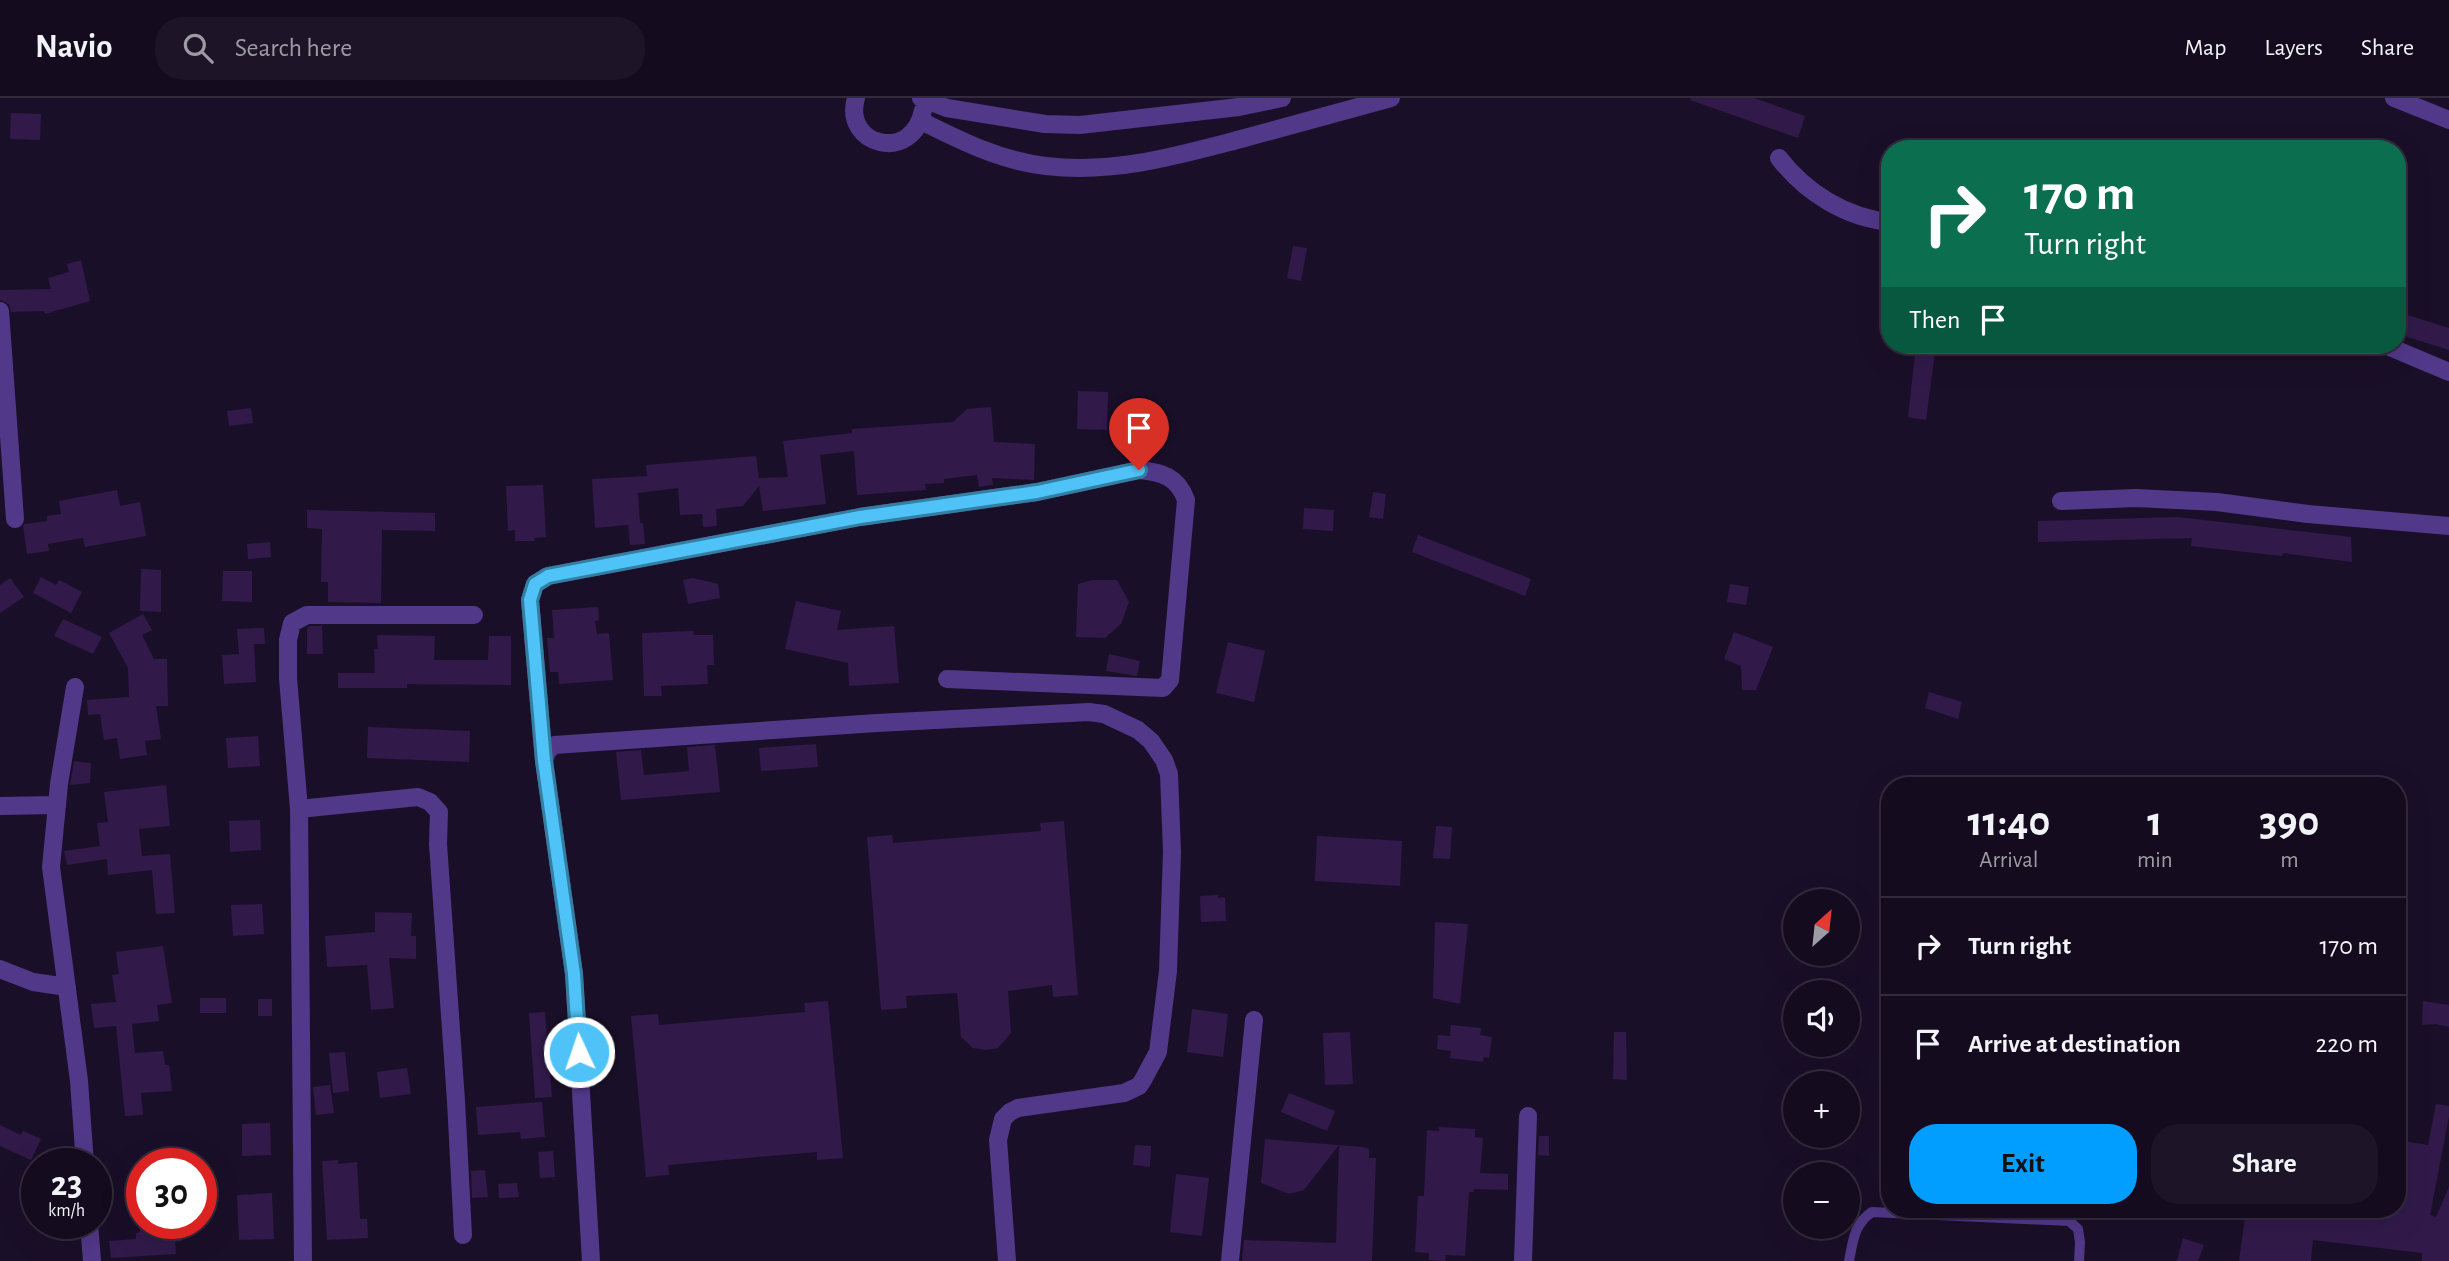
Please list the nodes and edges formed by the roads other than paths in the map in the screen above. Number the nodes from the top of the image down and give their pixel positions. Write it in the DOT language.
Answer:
graph roads {
  1 [pos="856,98"];
  2 [pos="921,98"];
  3 [pos="1282,98"];
  4 [pos="1391,98"];
  5 [pos="2394,98"];
  6 [pos="2449,120"];
  7 [pos="921,121"];
  8 [pos="1779,158"];
  9 [pos="1881,220"];
  10 [pos="0,311"];
  11 [pos="2406,354"];
  12 [pos="2449,372"];
  13 [pos="2061,501"];
  14 [pos="15,519"];
  15 [pos="2449,526"];
  16 [pos="474,615"];
  17 [pos="947,679"];
  18 [pos="75,687"];
  19 [pos="544,761"];
  20 [pos="57,805"];
  21 [pos="0,806"];
  22 [pos="299,809"];
  23 [pos="0,969"];
  24 [pos="67,987"];
  25 [pos="1254,1020"];
  26 [pos="1528,1116"];
  27 [pos="84,1148"];
  28 [pos="1881,1212"];
  29 [pos="1990,1218"];
  30 [pos="463,1235"];
  31 [pos="90,1239"];
  32 [pos="92,1261"];
  33 [pos="303,1261"];
  34 [pos="591,1261"];
  35 [pos="1007,1261"];
  36 [pos="1230,1261"];
  37 [pos="1523,1261"];
  38 [pos="1849,1261"];
  39 [pos="2079,1261"];
  1 -- 7 [label="street"];
  2 -- 3 [label="street"];
  2 -- 7 [label="street"];
  4 -- 7 [label="street"];
  5 -- 6 [label="street"];
  8 -- 9 [label="street"];
  10 -- 14 [label="street"];
  11 -- 12 [label="street"];
  13 -- 15 [label="street"];
  16 -- 22 [label="street"];
  17 -- 19 [label="street"];
  18 -- 20 [label="street"];
  19 -- 34 [label="street"];
  19 -- 35 [label="street"];
  20 -- 21 [label="street"];
  20 -- 24 [label="street"];
  22 -- 30 [label="street"];
  22 -- 33 [label="street"];
  23 -- 24 [label="street"];
  24 -- 27 [label="street"];
  25 -- 36 [label="street"];
  26 -- 37 [label="street"];
  28 -- 38 [label="lane"];
  29 -- 39 [label="lane"];
  31 -- 32 [label="street"];
}
